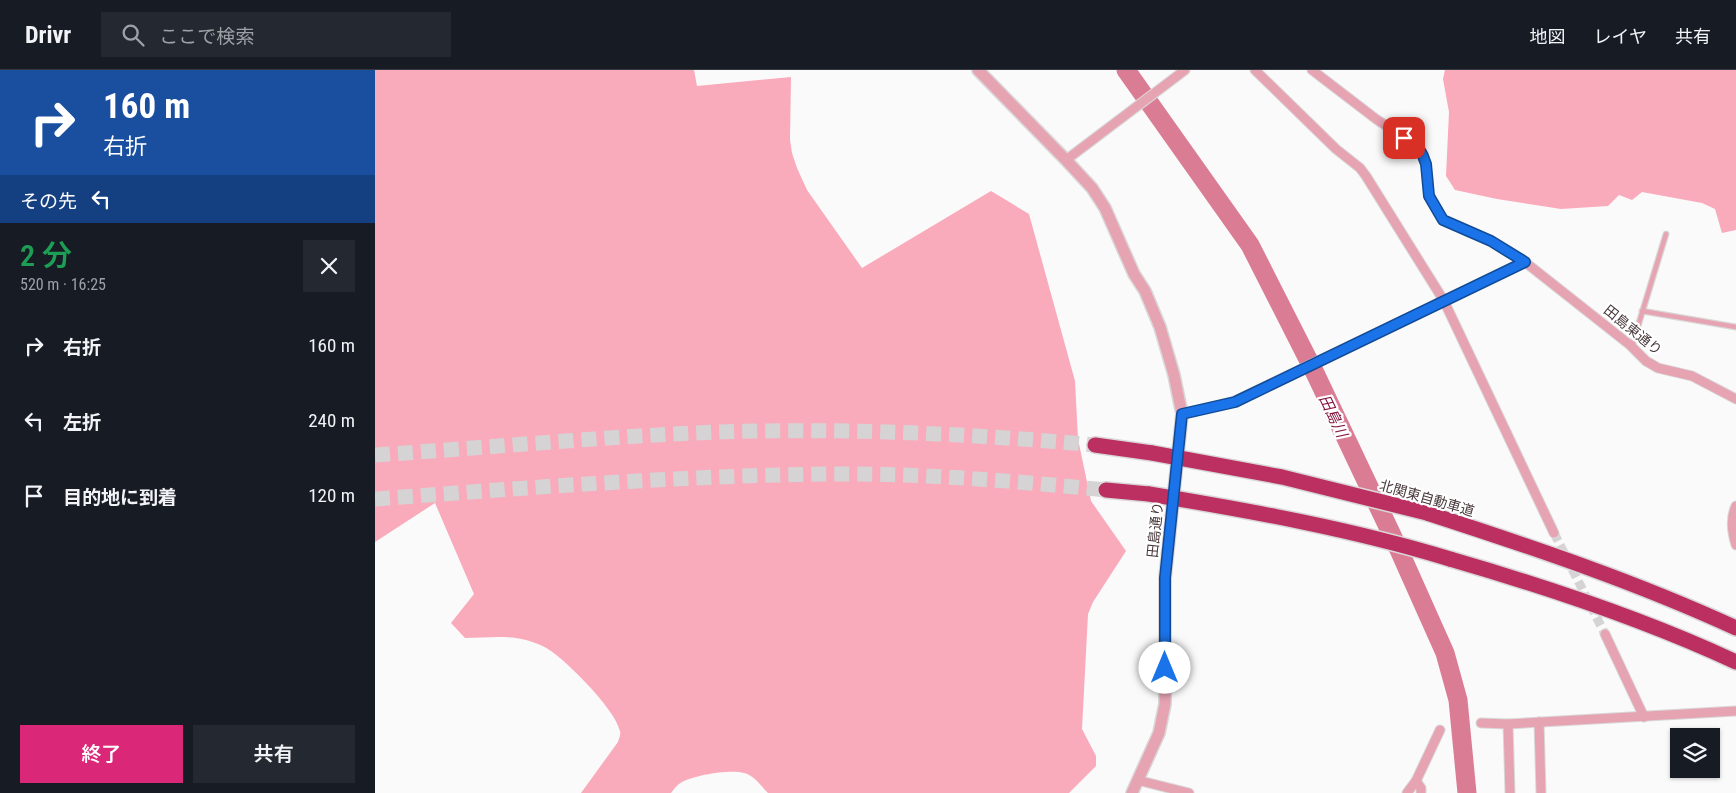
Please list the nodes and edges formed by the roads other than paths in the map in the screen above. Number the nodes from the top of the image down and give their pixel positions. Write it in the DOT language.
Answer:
graph roads {
  1 [pos="978,70"];
  2 [pos="1185,70"];
  3 [pos="1255,70"];
  4 [pos="1312,70"];
  5 [pos="1067,160"];
  6 [pos="1666,234"];
  7 [pos="1525,262"];
  8 [pos="1444,301"];
  9 [pos="1642,311"];
  10 [pos="1736,326"];
  11 [pos="1632,347"];
  12 [pos="1736,399"];
  13 [pos="1182,414"];
  14 [pos="1095,445"];
  15 [pos="1106,490"];
  16 [pos="1736,506"];
  17 [pos="1554,532"];
  18 [pos="1736,545"];
  19 [pos="1736,628"];
  20 [pos="1605,634"];
  21 [pos="1736,662"];
  22 [pos="1736,711"];
  23 [pos="1643,717"];
  24 [pos="1539,722"];
  25 [pos="1481,723"];
  26 [pos="1508,724"];
  27 [pos="1440,730"];
  28 [pos="1137,780"];
  29 [pos="1415,781"];
  30 [pos="1132,793"];
  31 [pos="1189,793"];
  32 [pos="1407,793"];
  33 [pos="1421,793"];
  34 [pos="1511,793"];
  35 [pos="1541,793"];
  1 -- 5 [label="street, 田島通り"];
  2 -- 5 [label="street"];
  3 -- 8 [label="street"];
  4 -- 7 [label="street, 田島東通り"];
  5 -- 13 [label="street, 田島通り"];
  6 -- 9 [label="lane"];
  7 -- 8 [label="street"];
  7 -- 11 [label="street, 田島東通り"];
  8 -- 13 [label="street"];
  8 -- 17 [label="street"];
  9 -- 10 [label="lane"];
  9 -- 11 [label="lane"];
  11 -- 12 [label="street, 田島東通り"];
  13 -- 28 [label="street, 田島通り"];
  14 -- 19 [label="highway, 北関東自動車道, bridge"];
  15 -- 21 [label="highway, bridge"];
  16 -- 18 [label="street"];
  20 -- 23 [label="street"];
  22 -- 23 [label="street"];
  23 -- 24 [label="street"];
  24 -- 26 [label="street"];
  24 -- 35 [label="street"];
  25 -- 26 [label="street"];
  26 -- 34 [label="street"];
  27 -- 29 [label="street"];
  28 -- 30 [label="street, 田島通り"];
  28 -- 31 [label="street"];
  29 -- 32 [label="street"];
  29 -- 33 [label="street"];
}
